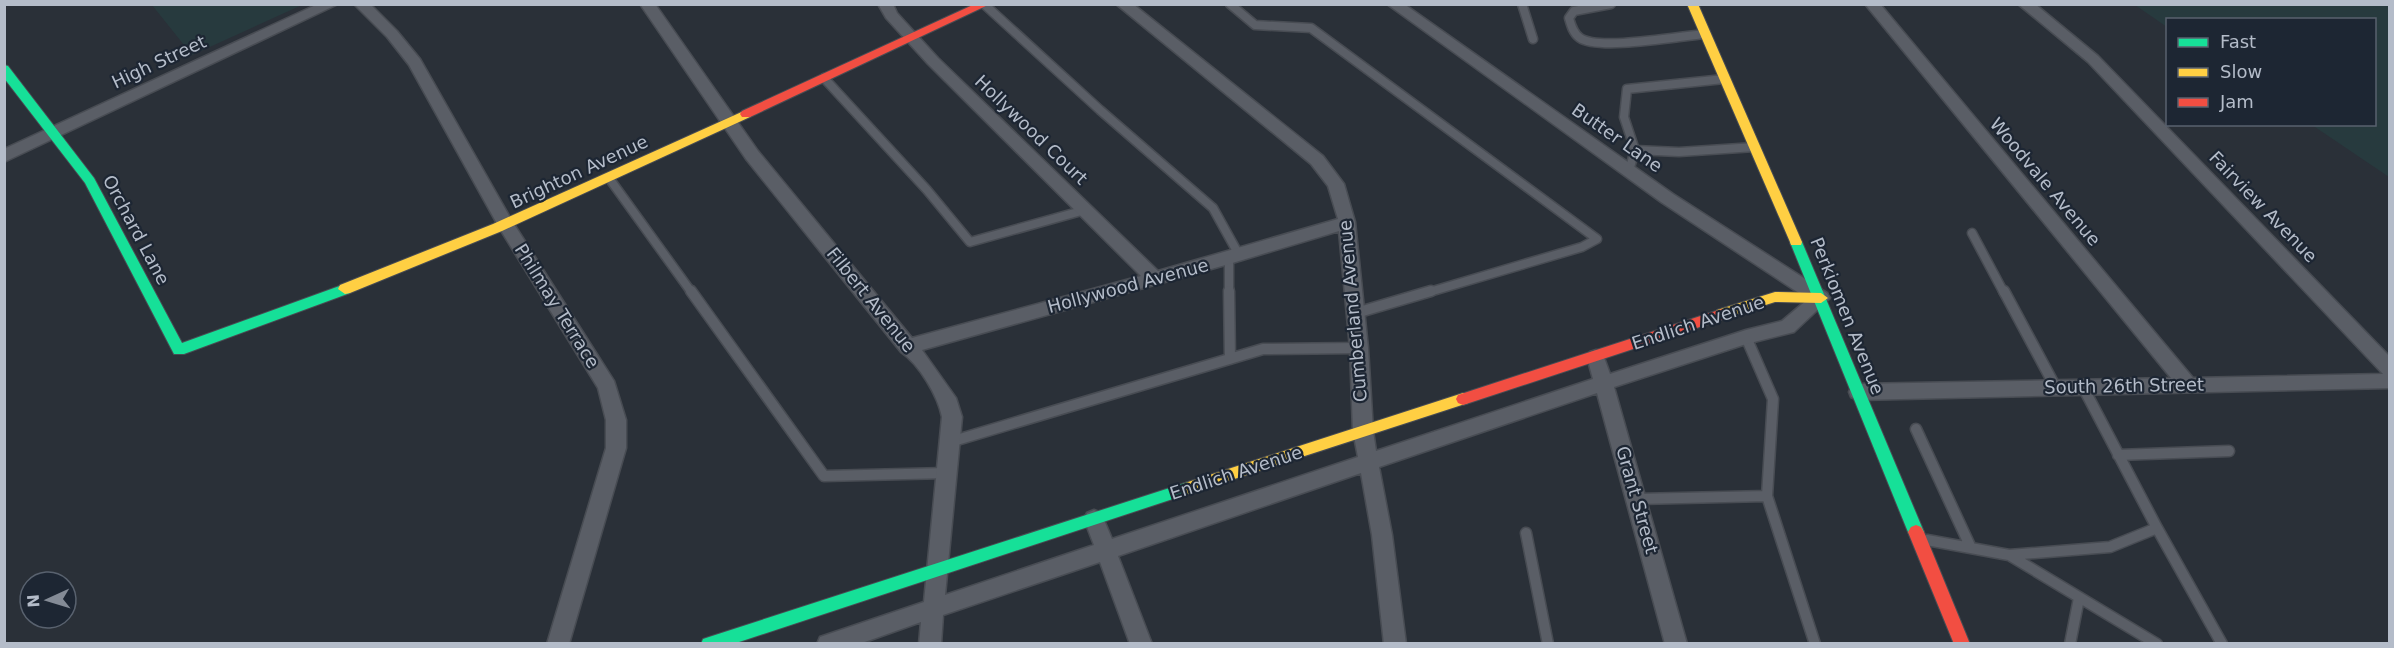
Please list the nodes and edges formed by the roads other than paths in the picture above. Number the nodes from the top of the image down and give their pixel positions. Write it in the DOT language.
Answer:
graph roads {
  1 [pos="331,4"];
  2 [pos="361,4"];
  3 [pos="647,4"];
  4 [pos="885,4"];
  5 [pos="1123,4"];
  6 [pos="1230,4"];
  7 [pos="1394,4"];
  8 [pos="1522,4"];
  9 [pos="1611,4"];
  10 [pos="1692,4"];
  11 [pos="1872,4"];
  12 [pos="2025,4"];
  13 [pos="985,5"];
  14 [pos="1706,34"];
  15 [pos="912,38"];
  16 [pos="1533,39"];
  17 [pos="4,69"];
  18 [pos="824,78"];
  19 [pos="1726,79"];
  20 [pos="728,122"];
  21 [pos="52,133"];
  22 [pos="1757,147"];
  23 [pos="1635,150"];
  24 [pos="4,156"];
  25 [pos="1629,171"];
  26 [pos="609,178"];
  27 [pos="1085,210"];
  28 [pos="1347,222"];
  29 [pos="506,225"];
  30 [pos="1972,233"];
  31 [pos="1234,257"];
  32 [pos="1155,279"];
  33 [pos="1821,298"];
  34 [pos="1356,313"];
  35 [pos="1746,337"];
  36 [pos="907,347"];
  37 [pos="1359,348"];
  38 [pos="179,350"];
  39 [pos="1596,357"];
  40 [pos="1230,359"];
  41 [pos="2390,369"];
  42 [pos="2390,381"];
  43 [pos="1604,383"];
  44 [pos="2188,385"];
  45 [pos="2082,387"];
  46 [pos="2056,388"];
  47 [pos="1858,392"];
  48 [pos="1916,429"];
  49 [pos="1363,431"];
  50 [pos="950,442"];
  51 [pos="2229,451"];
  52 [pos="2118,455"];
  53 [pos="1369,463"];
  54 [pos="947,473"];
  55 [pos="1767,496"];
  56 [pos="1638,499"];
  57 [pos="1094,519"];
  58 [pos="2157,528"];
  59 [pos="1526,533"];
  60 [pos="1918,538"];
  61 [pos="1971,548"];
  62 [pos="1106,551"];
  63 [pos="2009,555"];
  64 [pos="939,568"];
  65 [pos="2079,597"];
  66 [pos="934,608"];
  67 [pos="2153,643"];
  68 [pos="558,644"];
  69 [pos="709,644"];
  70 [pos="828,644"];
  71 [pos="930,644"];
  72 [pos="1141,644"];
  73 [pos="1395,644"];
  74 [pos="1548,644"];
  75 [pos="1676,644"];
  76 [pos="1815,644"];
  77 [pos="1962,644"];
  78 [pos="2070,644"];
  79 [pos="2222,644"];
  1 -- 21 [label="street, High Street"];
  2 -- 29 [label="street, Philmay Terrace"];
  3 -- 20 [label="street, Filbert Avenue"];
  4 -- 15 [label="street, Hollywood Court"];
  5 -- 28 [label="street, Cumberland Avenue"];
  6 -- 34 [label="lane"];
  7 -- 25 [label="street, Butter Lane"];
  8 -- 16 [label="lane"];
  9 -- 14 [label="lane"];
  10 -- 14 [label="street, Perkiomen Avenue"];
  11 -- 44 [label="street, Woodvale Avenue"];
  12 -- 41 [label="street, Fairview Avenue"];
  13 -- 15 [label="street, Brighton Avenue"];
  13 -- 31 [label="lane"];
  14 -- 19 [label="street, Perkiomen Avenue"];
  15 -- 18 [label="street, Brighton Avenue"];
  15 -- 27 [label="street, Hollywood Court"];
  17 -- 21 [label="street, Orchard Lane"];
  18 -- 20 [label="street, Brighton Avenue"];
  18 -- 27 [label="lane"];
  19 -- 22 [label="street, Perkiomen Avenue"];
  19 -- 23 [label="lane"];
  20 -- 26 [label="street, Brighton Avenue"];
  20 -- 36 [label="street, Filbert Avenue"];
  21 -- 24 [label="street, High Street"];
  21 -- 38 [label="street, Orchard Lane"];
  22 -- 23 [label="lane"];
  22 -- 33 [label="street, Perkiomen Avenue"];
  23 -- 25 [label="lane"];
  25 -- 33 [label="street, Butter Lane"];
  26 -- 29 [label="street, Brighton Avenue"];
  26 -- 54 [label="lane"];
  27 -- 32 [label="street, Hollywood Court"];
  28 -- 31 [label="street, Hollywood Avenue"];
  28 -- 34 [label="street, Cumberland Avenue"];
  29 -- 38 [label="street, Brighton Avenue"];
  29 -- 68 [label="street, Philmay Terrace"];
  30 -- 46 [label="lane"];
  31 -- 32 [label="street, Hollywood Avenue"];
  31 -- 40 [label="lane"];
  32 -- 36 [label="street, Hollywood Avenue"];
  33 -- 35 [label="street, Endlich Avenue"];
  33 -- 39 [label="street, Endlich Avenue"];
  33 -- 47 [label="street, Perkiomen Avenue"];
  34 -- 37 [label="street, Cumberland Avenue"];
  35 -- 43 [label="street, Endlich Avenue"];
  35 -- 55 [label="lane"];
  36 -- 50 [label="street, Filbert Avenue"];
  37 -- 40 [label="lane"];
  37 -- 49 [label="street, Cumberland Avenue"];
  39 -- 43 [label="street, Grant Street"];
  39 -- 49 [label="street, Endlich Avenue"];
  40 -- 50 [label="lane"];
  42 -- 44 [label="street, South 26th Street"];
  43 -- 53 [label="street, Endlich Avenue"];
  43 -- 56 [label="street, Grant Street"];
  44 -- 45 [label="street, South 26th Street"];
  45 -- 46 [label="street, South 26th Street"];
  45 -- 52 [label="lane"];
  46 -- 47 [label="street, South 26th Street"];
  47 -- 60 [label="street, Perkiomen Avenue"];
  48 -- 61 [label="lane"];
  49 -- 53 [label="street, Cumberland Avenue"];
  49 -- 57 [label="street, Endlich Avenue"];
  50 -- 54 [label="street, Filbert Avenue"];
  51 -- 52 [label="lane"];
  52 -- 58 [label="lane"];
  53 -- 62 [label="street, Endlich Avenue"];
  53 -- 73 [label="street, Cumberland Avenue"];
  54 -- 64 [label="street, Filbert Avenue"];
  55 -- 56 [label="lane"];
  55 -- 76 [label="lane"];
  56 -- 75 [label="street, Grant Street"];
  57 -- 62 [label="street"];
  57 -- 64 [label="street, Endlich Avenue"];
  58 -- 63 [label="lane"];
  58 -- 79 [label="lane"];
  59 -- 74 [label="lane"];
  60 -- 61 [label="lane"];
  60 -- 77 [label="street, Perkiomen Avenue"];
  61 -- 63 [label="lane"];
  62 -- 66 [label="street, Endlich Avenue"];
  62 -- 72 [label="street"];
  63 -- 65 [label="lane"];
  64 -- 66 [label="street, Filbert Avenue"];
  64 -- 69 [label="street, Endlich Avenue"];
  65 -- 67 [label="lane"];
  65 -- 78 [label="lane"];
  66 -- 70 [label="street, Endlich Avenue"];
  66 -- 71 [label="street, Filbert Avenue"];
}
